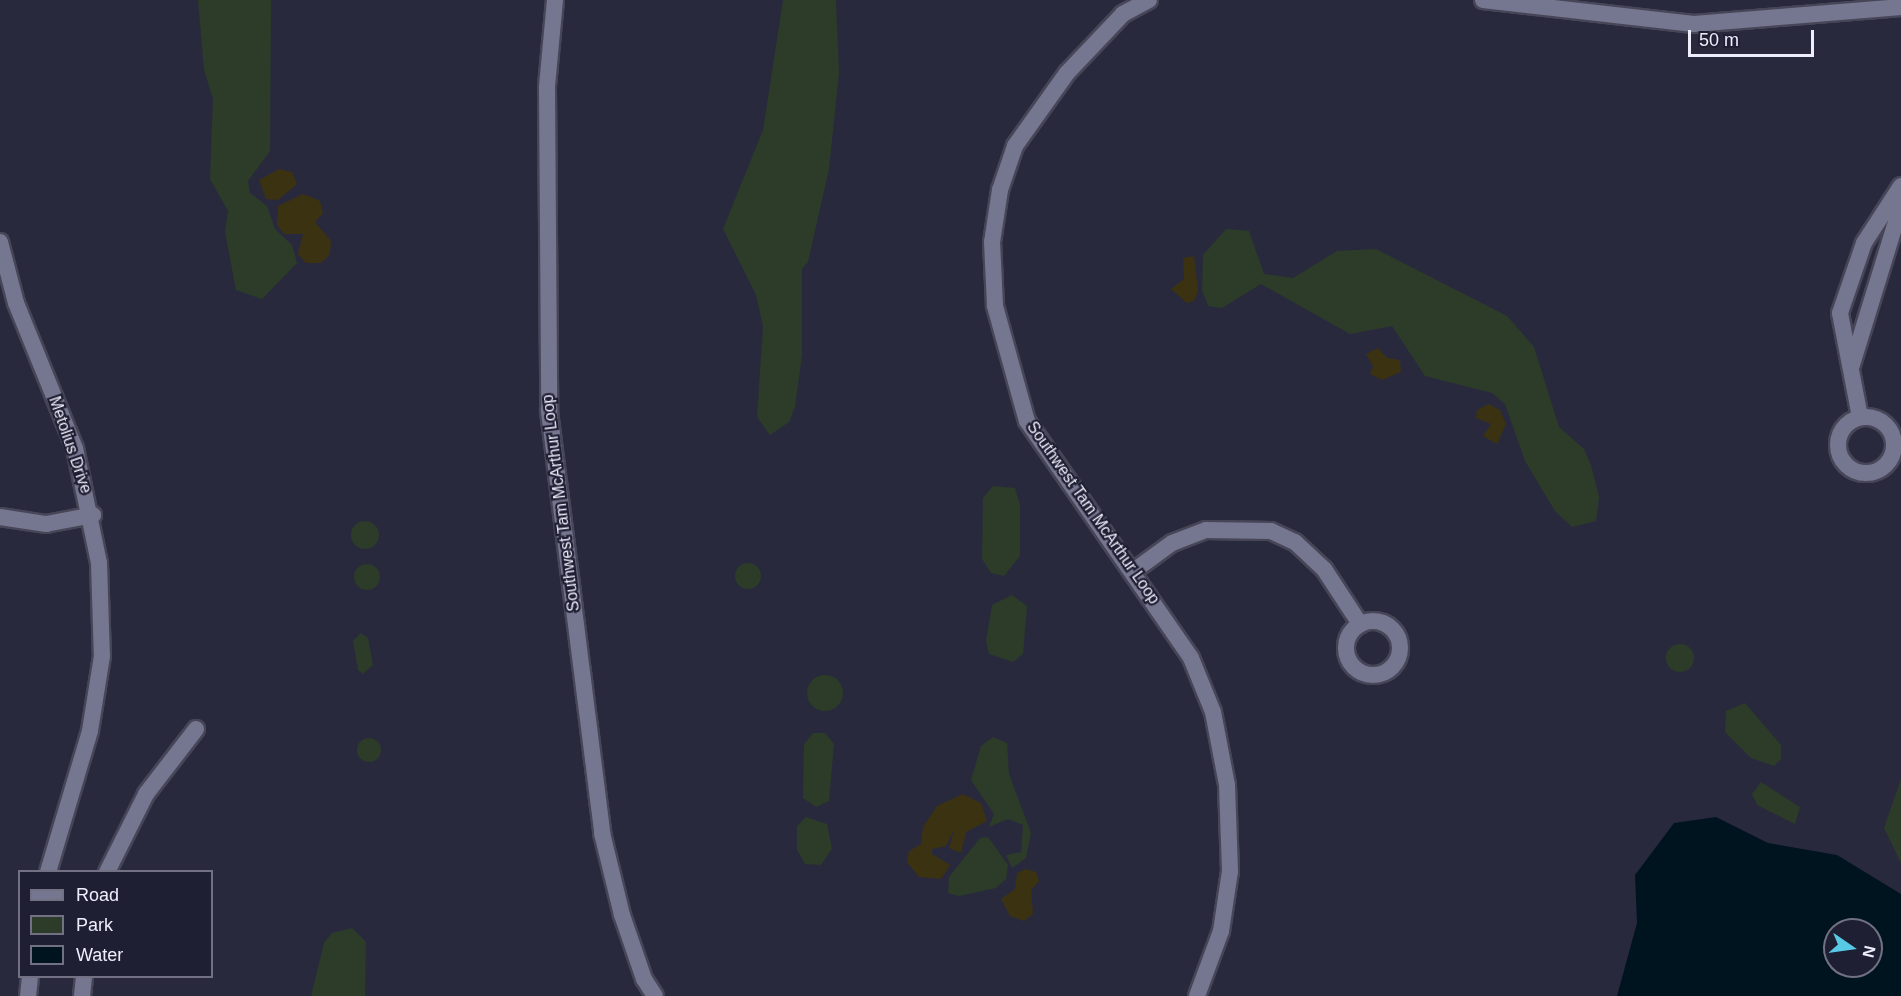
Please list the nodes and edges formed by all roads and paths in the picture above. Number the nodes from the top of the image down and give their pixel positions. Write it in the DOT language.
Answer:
graph roads {
  1 [pos="555,0"];
  2 [pos="1149,0"];
  3 [pos="1483,0"];
  4 [pos="1901,7"];
  5 [pos="1901,186"];
  6 [pos="1901,205"];
  7 [pos="0,242"];
  8 [pos="1850,371"];
  9 [pos="1860,417"];
  10 [pos="93,515"];
  11 [pos="0,517"];
  12 [pos="1135,570"];
  13 [pos="1360,624"];
  14 [pos="196,729"];
  15 [pos="49,870"];
  16 [pos="108,870"];
  17 [pos="30,978"];
  18 [pos="84,978"];
  19 [pos="28,996"];
  20 [pos="82,996"];
  21 [pos="655,996"];
  22 [pos="1197,996"];
  1 -- 21 [label="street, Southwest Tam McArthur Loop"];
  2 -- 12 [label="street, Southwest Tam McArthur Loop"];
  3 -- 4 [label="street"];
  5 -- 8 [label="street"];
  6 -- 8 [label="street"];
  7 -- 10 [label="street, Metolius Drive"];
  8 -- 9 [label="street"];
  10 -- 11 [label="street"];
  10 -- 15 [label="street, Metolius Drive"];
  12 -- 13 [label="street"];
  12 -- 22 [label="street, Southwest Tam McArthur Loop"];
  14 -- 16 [label="street"];
  17 -- 19 [label="street"];
  18 -- 20 [label="street"];
}
